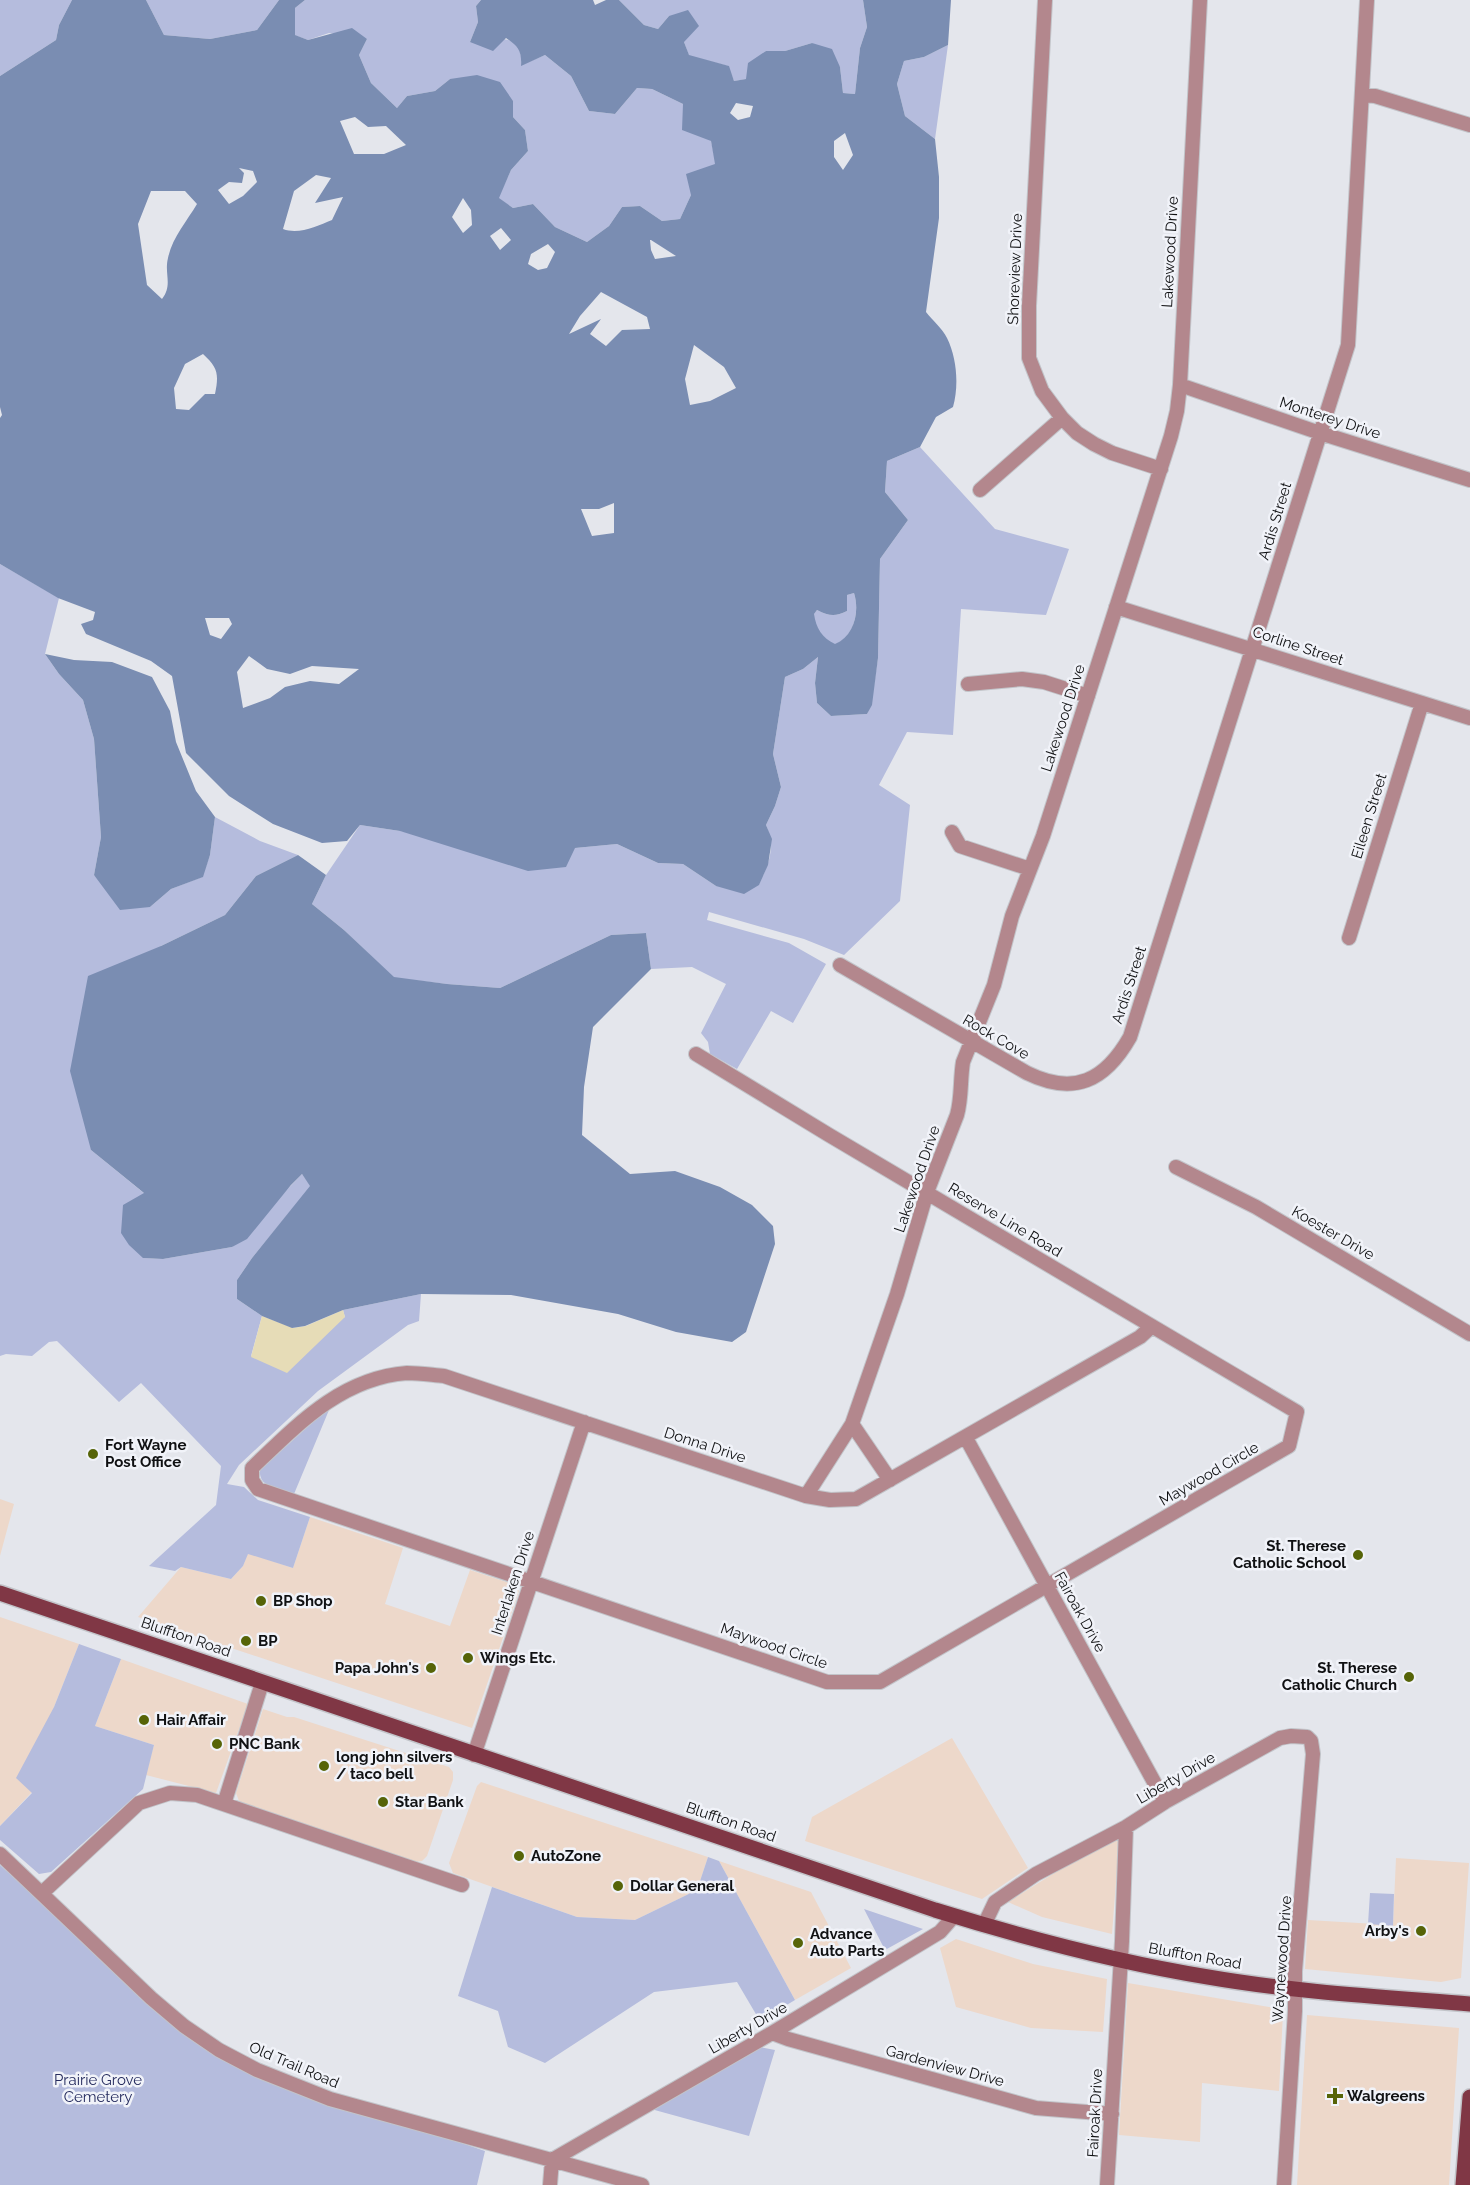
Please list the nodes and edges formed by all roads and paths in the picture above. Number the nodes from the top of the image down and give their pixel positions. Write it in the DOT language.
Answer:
graph roads {
  1 [pos="1045,0"];
  2 [pos="1200,0"];
  3 [pos="1367,0"];
  4 [pos="1362,95"];
  5 [pos="1470,125"];
  6 [pos="1180,385"];
  7 [pos="1062,418"];
  8 [pos="1320,433"];
  9 [pos="1161,469"];
  10 [pos="1470,480"];
  11 [pos="980,490"];
  12 [pos="1116,607"];
  13 [pos="1252,649"];
  14 [pos="968,684"];
  15 [pos="1088,696"];
  16 [pos="1422,703"];
  17 [pos="1470,718"];
  18 [pos="952,832"];
  19 [pos="1030,869"];
  20 [pos="1349,938"];
  21 [pos="840,965"];
  22 [pos="1130,1037"];
  23 [pos="971,1042"];
  24 [pos="696,1054"];
  25 [pos="1176,1167"];
  26 [pos="927,1192"];
  27 [pos="1151,1327"];
  28 [pos="1470,1334"];
  29 [pos="1297,1412"];
  30 [pos="584,1422"];
  31 [pos="852,1424"];
  32 [pos="966,1438"];
  33 [pos="252,1480"];
  34 [pos="890,1480"];
  35 [pos="806,1496"];
  36 [pos="530,1581"];
  37 [pos="1047,1586"];
  38 [pos="0,1593"];
  39 [pos="262,1683"];
  40 [pos="1307,1737"];
  41 [pos="474,1755"];
  42 [pos="1165,1802"];
  43 [pos="224,1804"];
  44 [pos="1126,1827"];
  45 [pos="0,1854"];
  46 [pos="462,1885"];
  47 [pos="42,1893"];
  48 [pos="954,1916"];
  49 [pos="984,1925"];
  50 [pos="1120,1961"];
  51 [pos="1295,1990"];
  52 [pos="1470,2004"];
  53 [pos="772,2033"];
  54 [pos="1470,2097"];
  55 [pos="1112,2114"];
  56 [pos="552,2160"];
  57 [pos="550,2185"];
  58 [pos="642,2185"];
  59 [pos="1107,2185"];
  60 [pos="1284,2185"];
  61 [pos="1463,2185"];
  1 -- 7 [label="street, Shoreview Drive"];
  2 -- 6 [label="street, Lakewood Drive"];
  3 -- 4 [label="street, Ardis Street"];
  4 -- 5 [label="street"];
  4 -- 8 [label="street, Ardis Street"];
  6 -- 8 [label="street, Monterey Drive"];
  6 -- 9 [label="street, Lakewood Drive"];
  7 -- 9 [label="street, Shoreview Drive"];
  7 -- 11 [label="street"];
  8 -- 10 [label="street, Monterey Drive"];
  8 -- 13 [label="street, Ardis Street"];
  9 -- 12 [label="street, Lakewood Drive"];
  12 -- 13 [label="street, Corline Street"];
  12 -- 15 [label="street, Lakewood Drive"];
  13 -- 16 [label="street, Corline Street"];
  13 -- 22 [label="street, Ardis Street"];
  14 -- 15 [label="street"];
  15 -- 19 [label="street, Lakewood Drive"];
  16 -- 17 [label="street, Corline Street"];
  16 -- 20 [label="street, Eileen Street"];
  18 -- 19 [label="street"];
  19 -- 23 [label="street, Lakewood Drive"];
  21 -- 23 [label="street, Rock Cove"];
  22 -- 23 [label="street, Rock Cove"];
  23 -- 26 [label="street, Lakewood Drive"];
  24 -- 26 [label="street, Reserve Line Road"];
  25 -- 28 [label="street, Koester Drive"];
  26 -- 27 [label="street, Reserve Line Road"];
  26 -- 31 [label="street, Lakewood Drive"];
  27 -- 29 [label="street, Reserve Line Road"];
  27 -- 32 [label="street, Donna Drive"];
  29 -- 37 [label="street, Maywood Circle"];
  30 -- 33 [label="street, Donna Drive"];
  30 -- 35 [label="street, Donna Drive"];
  30 -- 36 [label="street, Interlaken Drive"];
  31 -- 34 [label="street"];
  31 -- 35 [label="street, Lakewood Drive"];
  32 -- 34 [label="street, Donna Drive"];
  32 -- 37 [label="street, Fairoak Drive"];
  33 -- 36 [label="street, Maywood Circle"];
  34 -- 35 [label="street, Donna Drive"];
  36 -- 37 [label="street, Maywood Circle"];
  36 -- 41 [label="street, Interlaken Drive"];
  37 -- 42 [label="street, Fairoak Drive"];
  38 -- 39 [label="main road, Bluffton Road"];
  39 -- 41 [label="main road, Bluffton Road"];
  39 -- 43 [label="street"];
  40 -- 42 [label="street, Liberty Drive"];
  40 -- 51 [label="street, Waynewood Drive"];
  41 -- 48 [label="main road, Bluffton Road"];
  42 -- 44 [label="street, Liberty Drive"];
  43 -- 46 [label="street"];
  43 -- 47 [label="street"];
  44 -- 49 [label="street, Liberty Drive"];
  44 -- 50 [label="street, Fairoak Drive"];
  45 -- 47 [label="street, Old Trail Road"];
  47 -- 56 [label="street, Old Trail Road"];
  48 -- 49 [label="main road, Bluffton Road"];
  48 -- 53 [label="street, Liberty Drive"];
  49 -- 50 [label="main road, Bluffton Road"];
  50 -- 51 [label="main road, Bluffton Road"];
  50 -- 55 [label="street, Fairoak Drive"];
  51 -- 52 [label="main road, Bluffton Road"];
  51 -- 60 [label="street, Waynewood Drive"];
  53 -- 55 [label="street, Gardenview Drive"];
  53 -- 56 [label="street, Liberty Drive"];
  54 -- 61 [label="main road"];
  55 -- 59 [label="street, Fairoak Drive"];
  56 -- 57 [label="street"];
  56 -- 58 [label="street, Old Trail Road"];
}
